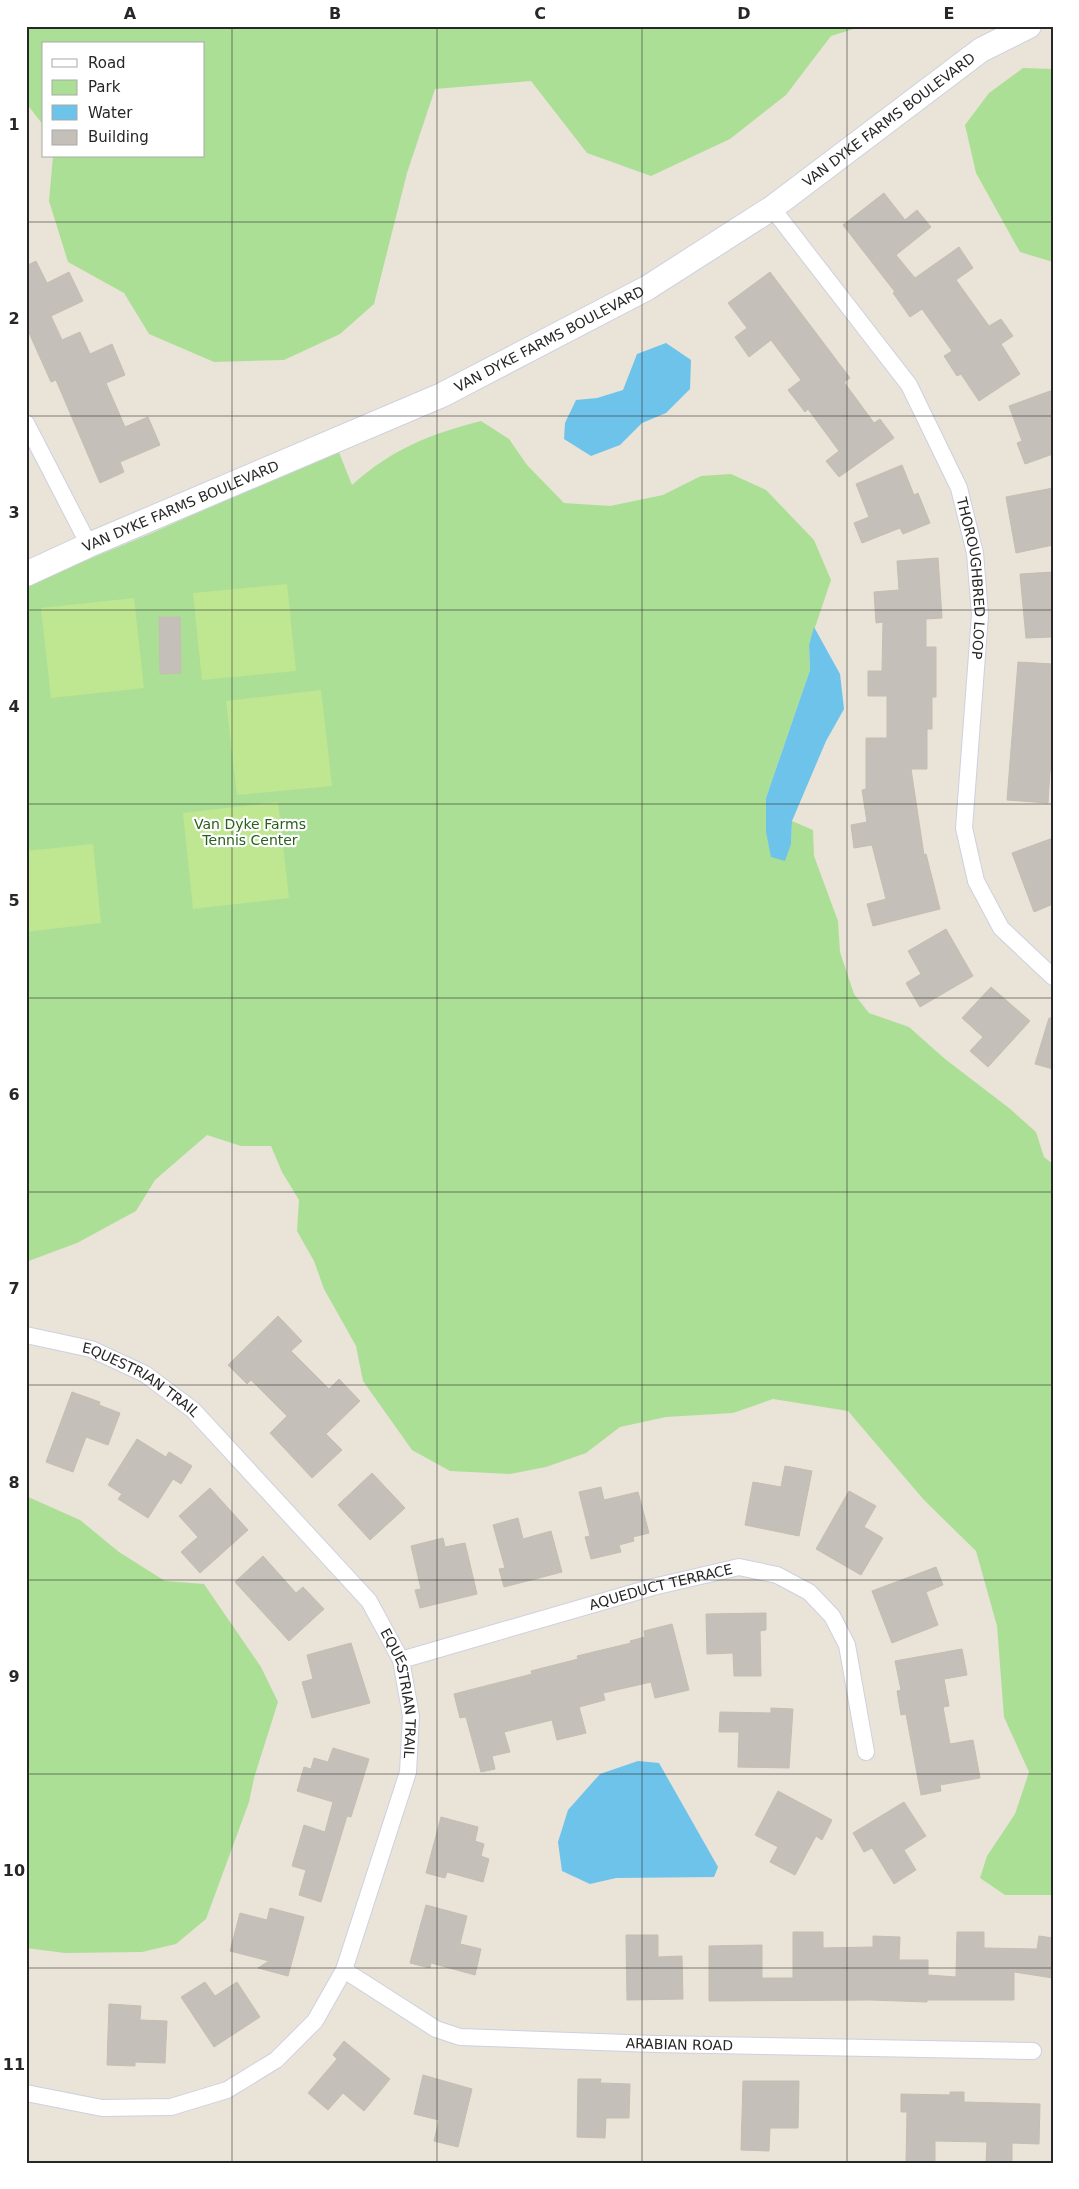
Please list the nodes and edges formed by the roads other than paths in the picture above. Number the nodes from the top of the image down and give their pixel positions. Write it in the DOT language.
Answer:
graph roads {
  1 [pos="1029,26"];
  2 [pos="772,208"];
  3 [pos="26,423"];
  4 [pos="89,545"];
  5 [pos="26,574"];
  6 [pos="1053,977"];
  7 [pos="26,1335"];
  8 [pos="401,1660"];
  9 [pos="866,1752"];
  10 [pos="344,1970"];
  11 [pos="1034,2051"];
  12 [pos="26,2093"];
  1 -- 2 [label="street, VAN DYKE FARMS BOULEVARD"];
  2 -- 4 [label="street, VAN DYKE FARMS BOULEVARD"];
  2 -- 6 [label="street, THOROUGHBRED LOOP"];
  3 -- 4 [label="street"];
  4 -- 5 [label="street, VAN DYKE FARMS BOULEVARD"];
  7 -- 8 [label="street, EQUESTRIAN TRAIL"];
  8 -- 9 [label="street, AQUEDUCT TERRACE"];
  8 -- 10 [label="street, EQUESTRIAN TRAIL"];
  10 -- 11 [label="street, ARABIAN ROAD"];
  10 -- 12 [label="street, EQUESTRIAN TRAIL"];
}
